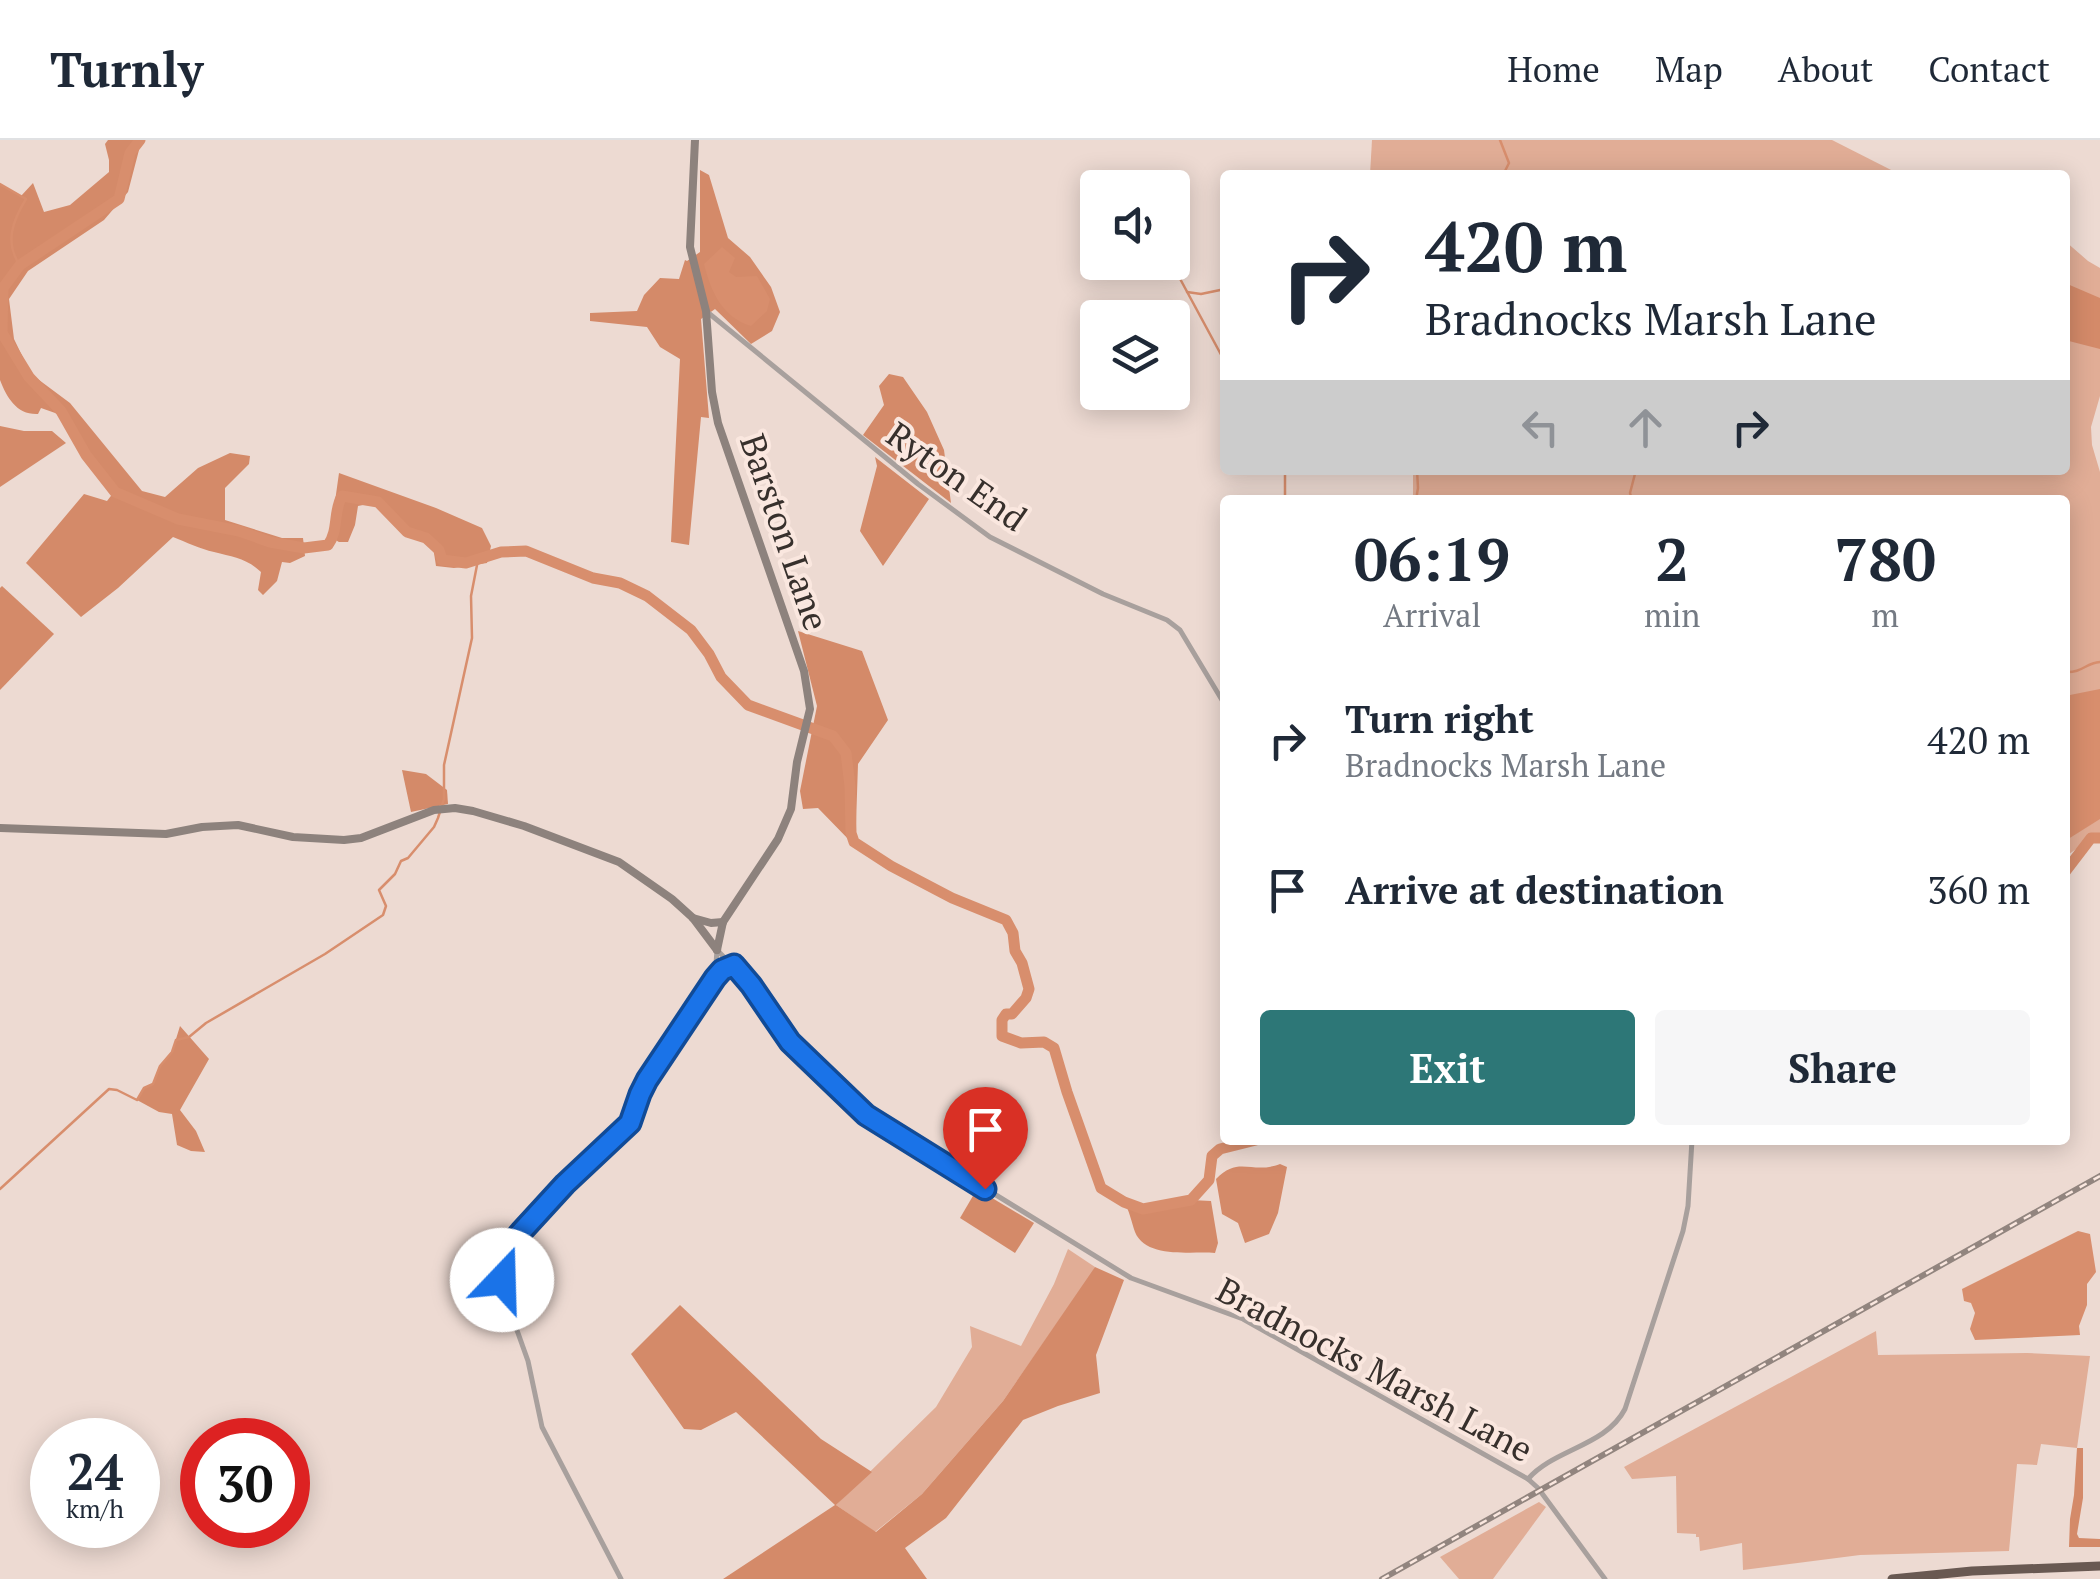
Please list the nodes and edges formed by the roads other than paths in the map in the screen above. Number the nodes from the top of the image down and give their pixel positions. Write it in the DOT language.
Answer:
graph roads {
  1 [pos="696,140"];
  2 [pos="706,311"];
  3 [pos="1220,697"];
  4 [pos="0,828"];
  5 [pos="693,918"];
  6 [pos="724,922"];
  7 [pos="718,950"];
  8 [pos="734,965"];
  9 [pos="715,978"];
  10 [pos="1692,1145"];
  11 [pos="1528,1479"];
  12 [pos="2100,1566"];
  13 [pos="621,1579"];
  14 [pos="1606,1579"];
  15 [pos="1892,1579"];
  1 -- 2 [label="street, Barston Lane"];
  2 -- 3 [label="street, Ryton End"];
  2 -- 6 [label="street, Barston Lane"];
  4 -- 5 [label="street"];
  5 -- 6 [label="street"];
  5 -- 7 [label="street"];
  6 -- 7 [label="street, Barston Lane"];
  7 -- 8 [label="street, Bradnocks Marsh Lane"];
  7 -- 9 [label="street"];
  8 -- 9 [label="street"];
  8 -- 11 [label="street, Bradnocks Marsh Lane"];
  9 -- 13 [label="street"];
  10 -- 11 [label="street"];
  11 -- 14 [label="street, Bradnocks Marsh Lane"];
  12 -- 15 [label="highway"];
}
